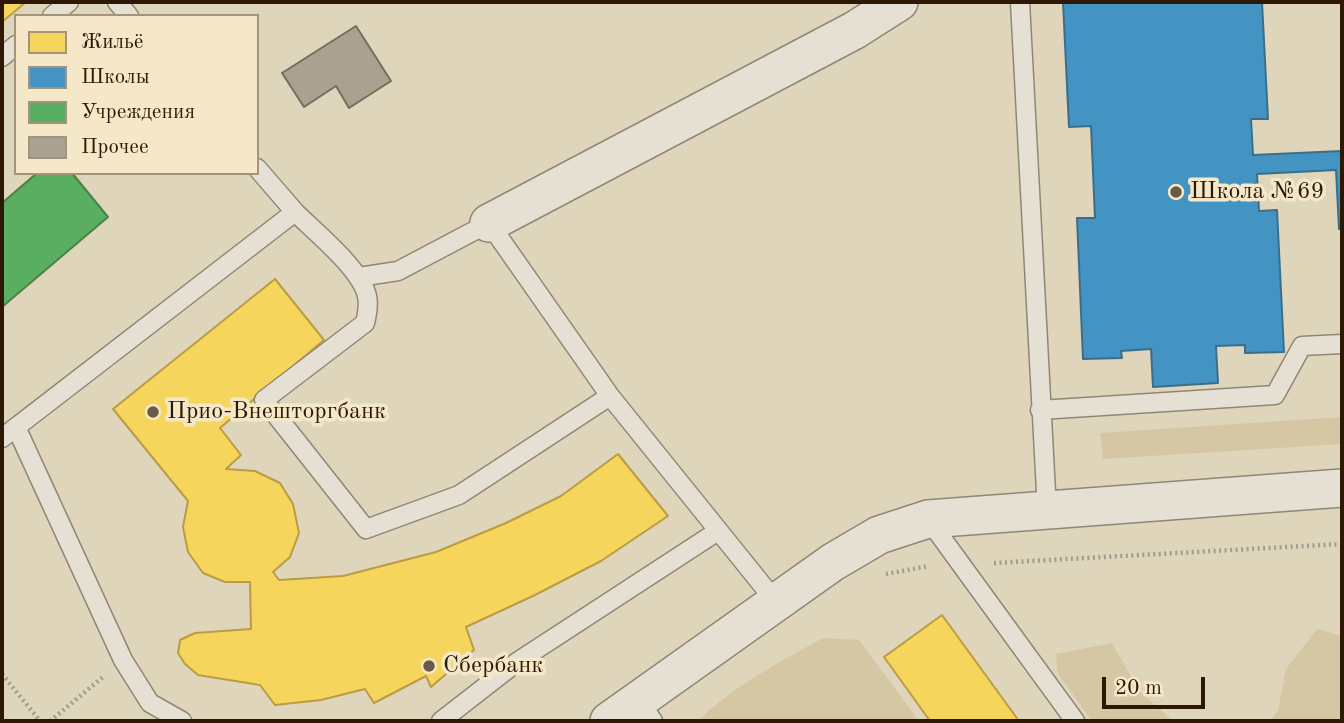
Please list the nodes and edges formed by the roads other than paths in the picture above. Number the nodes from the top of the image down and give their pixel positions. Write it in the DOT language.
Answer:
graph roads {
  1 [pos="69,2"];
  2 [pos="899,2"];
  3 [pos="1020,2"];
  4 [pos="54,14"];
  5 [pos="259,169"];
  6 [pos="295,212"];
  7 [pos="489,223"];
  8 [pos="359,277"];
  9 [pos="1342,344"];
  10 [pos="610,396"];
  11 [pos="1040,410"];
  12 [pos="16,427"];
  13 [pos="2,438"];
  14 [pos="1342,488"];
  15 [pos="1046,511"];
  16 [pos="928,519"];
  17 [pos="718,531"];
  18 [pos="776,602"];
  19 [pos="646,710"];
  20 [pos="182,721"];
  21 [pos="440,721"];
  22 [pos="608,721"];
  23 [pos="1075,721"];
  1 -- 4 [label="lane"];
  2 -- 7 [label="street"];
  3 -- 11 [label="lane"];
  5 -- 6 [label="lane"];
  6 -- 8 [label="lane"];
  6 -- 12 [label="lane"];
  7 -- 8 [label="lane"];
  7 -- 10 [label="lane"];
  8 -- 10 [label="lane"];
  9 -- 11 [label="lane"];
  10 -- 17 [label="lane"];
  11 -- 15 [label="lane"];
  12 -- 13 [label="lane"];
  12 -- 20 [label="lane"];
  14 -- 15 [label="street"];
  15 -- 16 [label="street"];
  16 -- 18 [label="street"];
  16 -- 23 [label="lane"];
  17 -- 18 [label="lane"];
  17 -- 21 [label="lane"];
  18 -- 19 [label="street"];
  19 -- 22 [label="street"];
}
